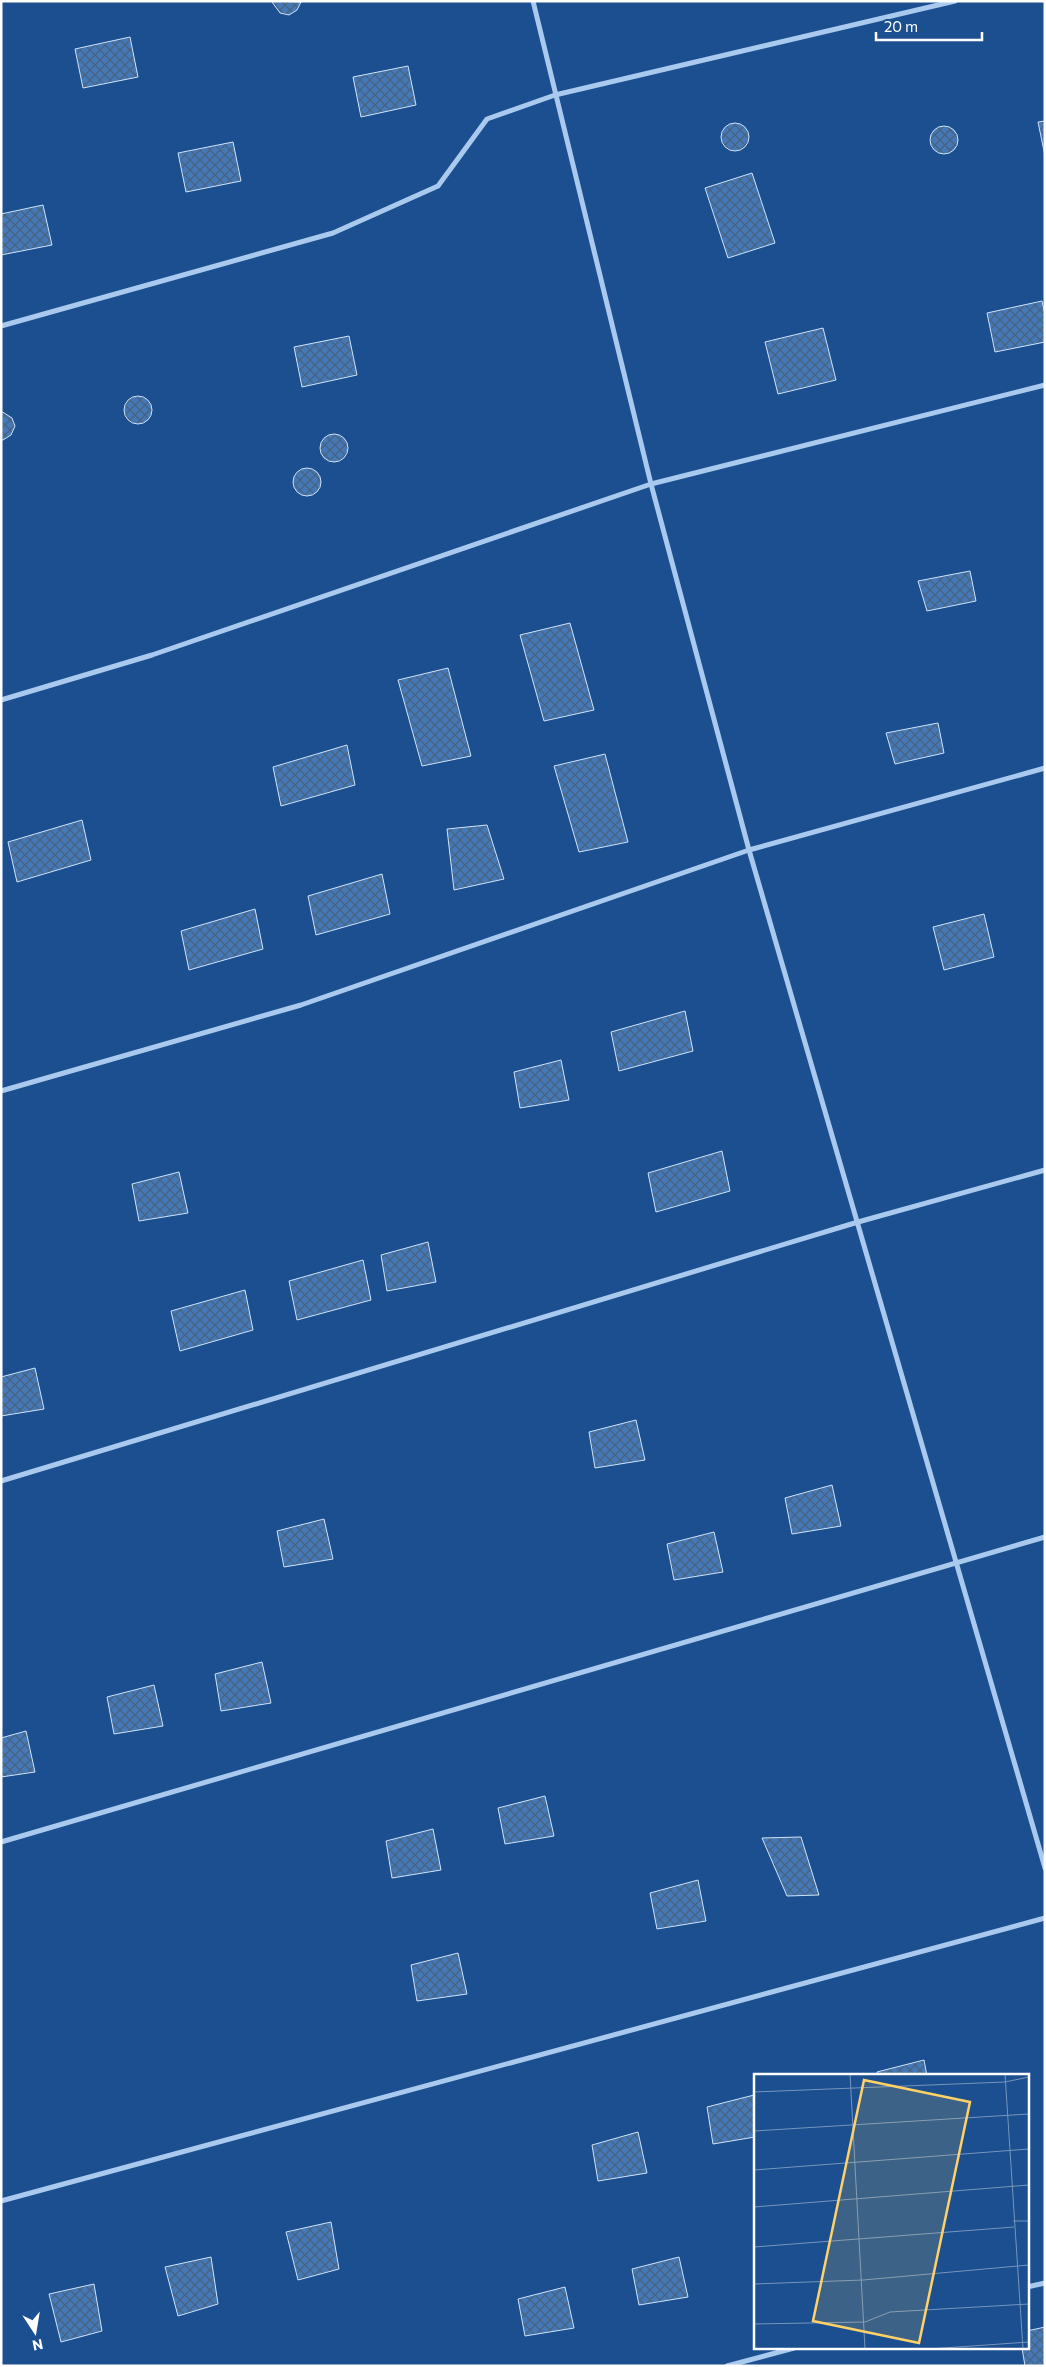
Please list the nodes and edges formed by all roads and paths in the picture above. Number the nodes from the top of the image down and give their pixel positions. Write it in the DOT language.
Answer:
graph roads {
  1 [pos="533,1"];
  2 [pos="955,1"];
  3 [pos="556,94"];
  4 [pos="1,326"];
  5 [pos="1045,385"];
  6 [pos="651,484"];
  7 [pos="1,700"];
  8 [pos="1045,768"];
  9 [pos="749,850"];
  10 [pos="1,1091"];
  11 [pos="1045,1170"];
  12 [pos="858,1222"];
  13 [pos="1,1481"];
  14 [pos="1045,1537"];
  15 [pos="956,1561"];
  16 [pos="1,1842"];
  17 [pos="1045,1868"];
  18 [pos="1045,1918"];
  19 [pos="1,2201"];
  20 [pos="1045,2283"];
  21 [pos="1028,2287"];
  22 [pos="787,2350"];
  23 [pos="727,2366"];
  1 -- 3 [label="street"];
  2 -- 3 [label="street"];
  3 -- 4 [label="street"];
  3 -- 6 [label="street"];
  5 -- 6 [label="street"];
  6 -- 7 [label="street"];
  6 -- 9 [label="street"];
  8 -- 9 [label="street"];
  9 -- 10 [label="street"];
  9 -- 12 [label="street"];
  11 -- 12 [label="street"];
  12 -- 13 [label="street"];
  12 -- 15 [label="street"];
  14 -- 15 [label="street"];
  15 -- 16 [label="street"];
  15 -- 17 [label="street"];
  18 -- 19 [label="street"];
  20 -- 21 [label="street"];
  22 -- 23 [label="street"];
}
